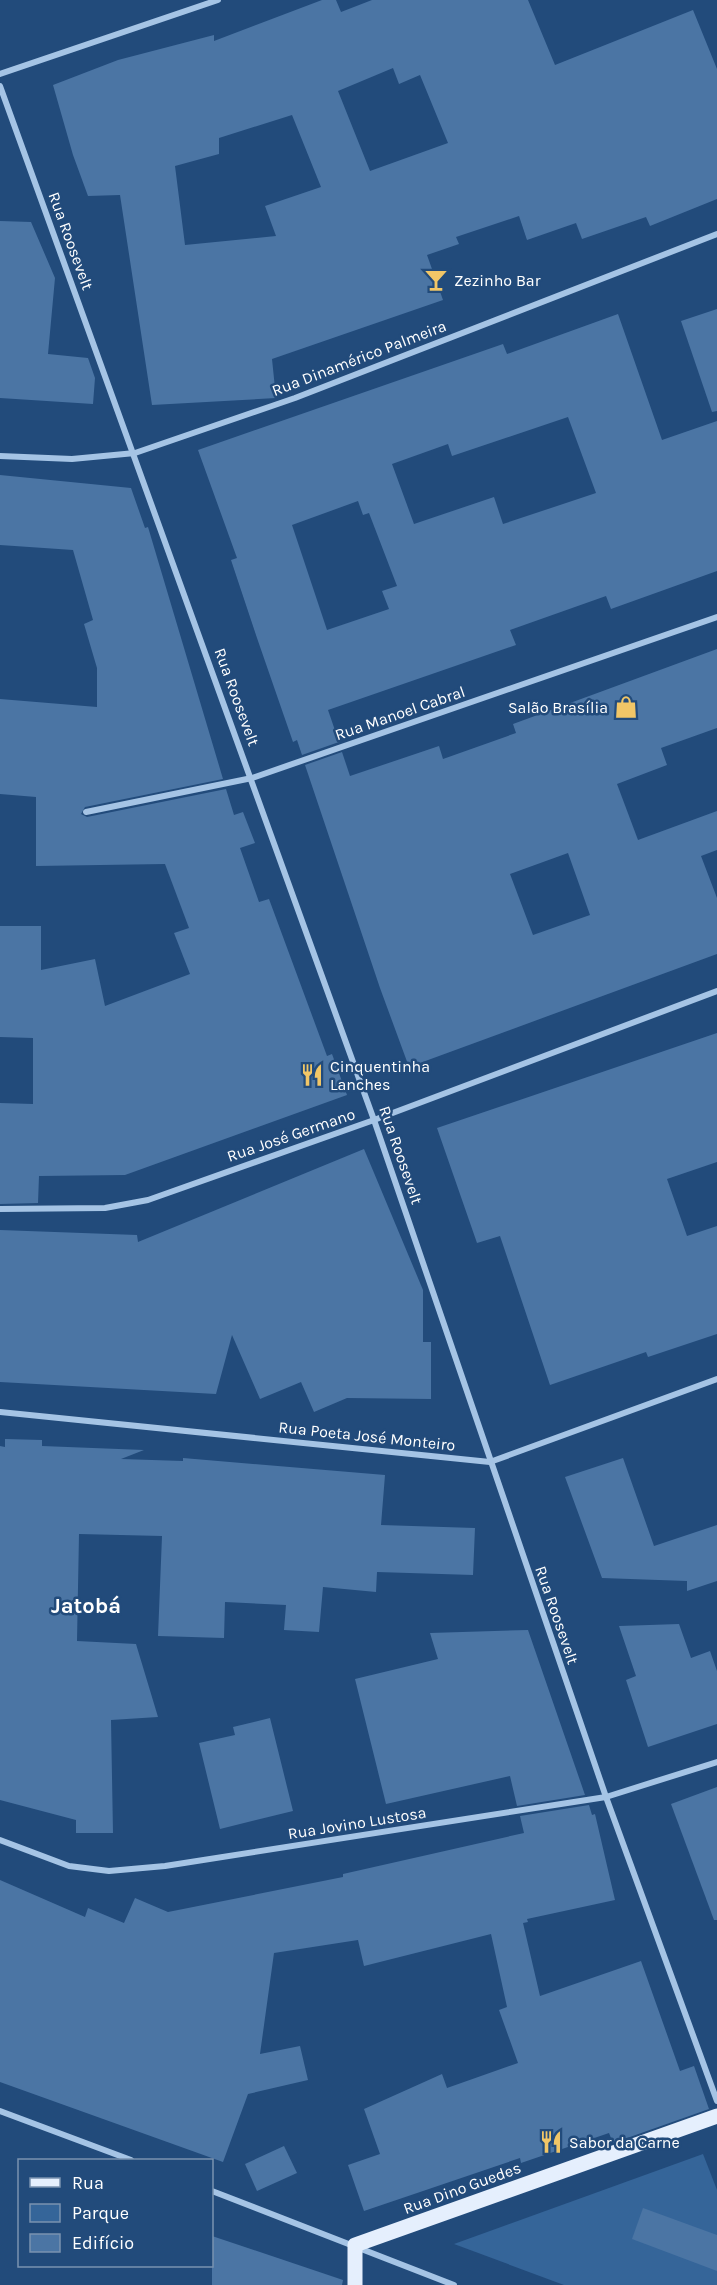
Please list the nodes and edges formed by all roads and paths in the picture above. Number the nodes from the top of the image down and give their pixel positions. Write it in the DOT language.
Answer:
graph roads {
  1 [pos="218,0"];
  2 [pos="0,74"];
  3 [pos="0,86"];
  4 [pos="717,234"];
  5 [pos="135,453"];
  6 [pos="0,456"];
  7 [pos="717,617"];
  8 [pos="252,778"];
  9 [pos="86,812"];
  10 [pos="717,991"];
  11 [pos="374,1120"];
  12 [pos="0,1209"];
  13 [pos="717,1379"];
  14 [pos="0,1412"];
  15 [pos="490,1462"];
  16 [pos="717,1762"];
  17 [pos="606,1797"];
  18 [pos="0,1840"];
  19 [pos="717,2101"];
  20 [pos="0,2110"];
  21 [pos="717,2116"];
  22 [pos="128,2159"];
  23 [pos="213,2191"];
  24 [pos="354,2246"];
  25 [pos="355,2285"];
  26 [pos="454,2285"];
  1 -- 2 [label="street"];
  3 -- 5 [label="street, Rua Roosevelt"];
  4 -- 5 [label="street, Rua Dinamérico Palmeira"];
  5 -- 6 [label="street, Rua Dinamérico Palmeira"];
  5 -- 8 [label="street, Rua Roosevelt"];
  7 -- 8 [label="street, Rua Manoel Cabral"];
  8 -- 9 [label="street, Rua Manoel Cabral"];
  8 -- 11 [label="street, Rua Roosevelt"];
  10 -- 11 [label="street, Rua José Germano"];
  11 -- 12 [label="street, Rua José Germano"];
  11 -- 15 [label="street, Rua Roosevelt"];
  13 -- 15 [label="street, Rua Poeta José Monteiro"];
  14 -- 15 [label="street, Rua Poeta José Monteiro"];
  15 -- 17 [label="street, Rua Roosevelt"];
  16 -- 17 [label="street, Rua Jovino Lustosa"];
  17 -- 18 [label="street, Rua Jovino Lustosa"];
  17 -- 19 [label="street, Rua Roosevelt"];
  20 -- 22 [label="street"];
  21 -- 24 [label="main road, Rua Dino Guedes"];
  23 -- 24 [label="street"];
  24 -- 25 [label="main road"];
  24 -- 26 [label="street"];
}
